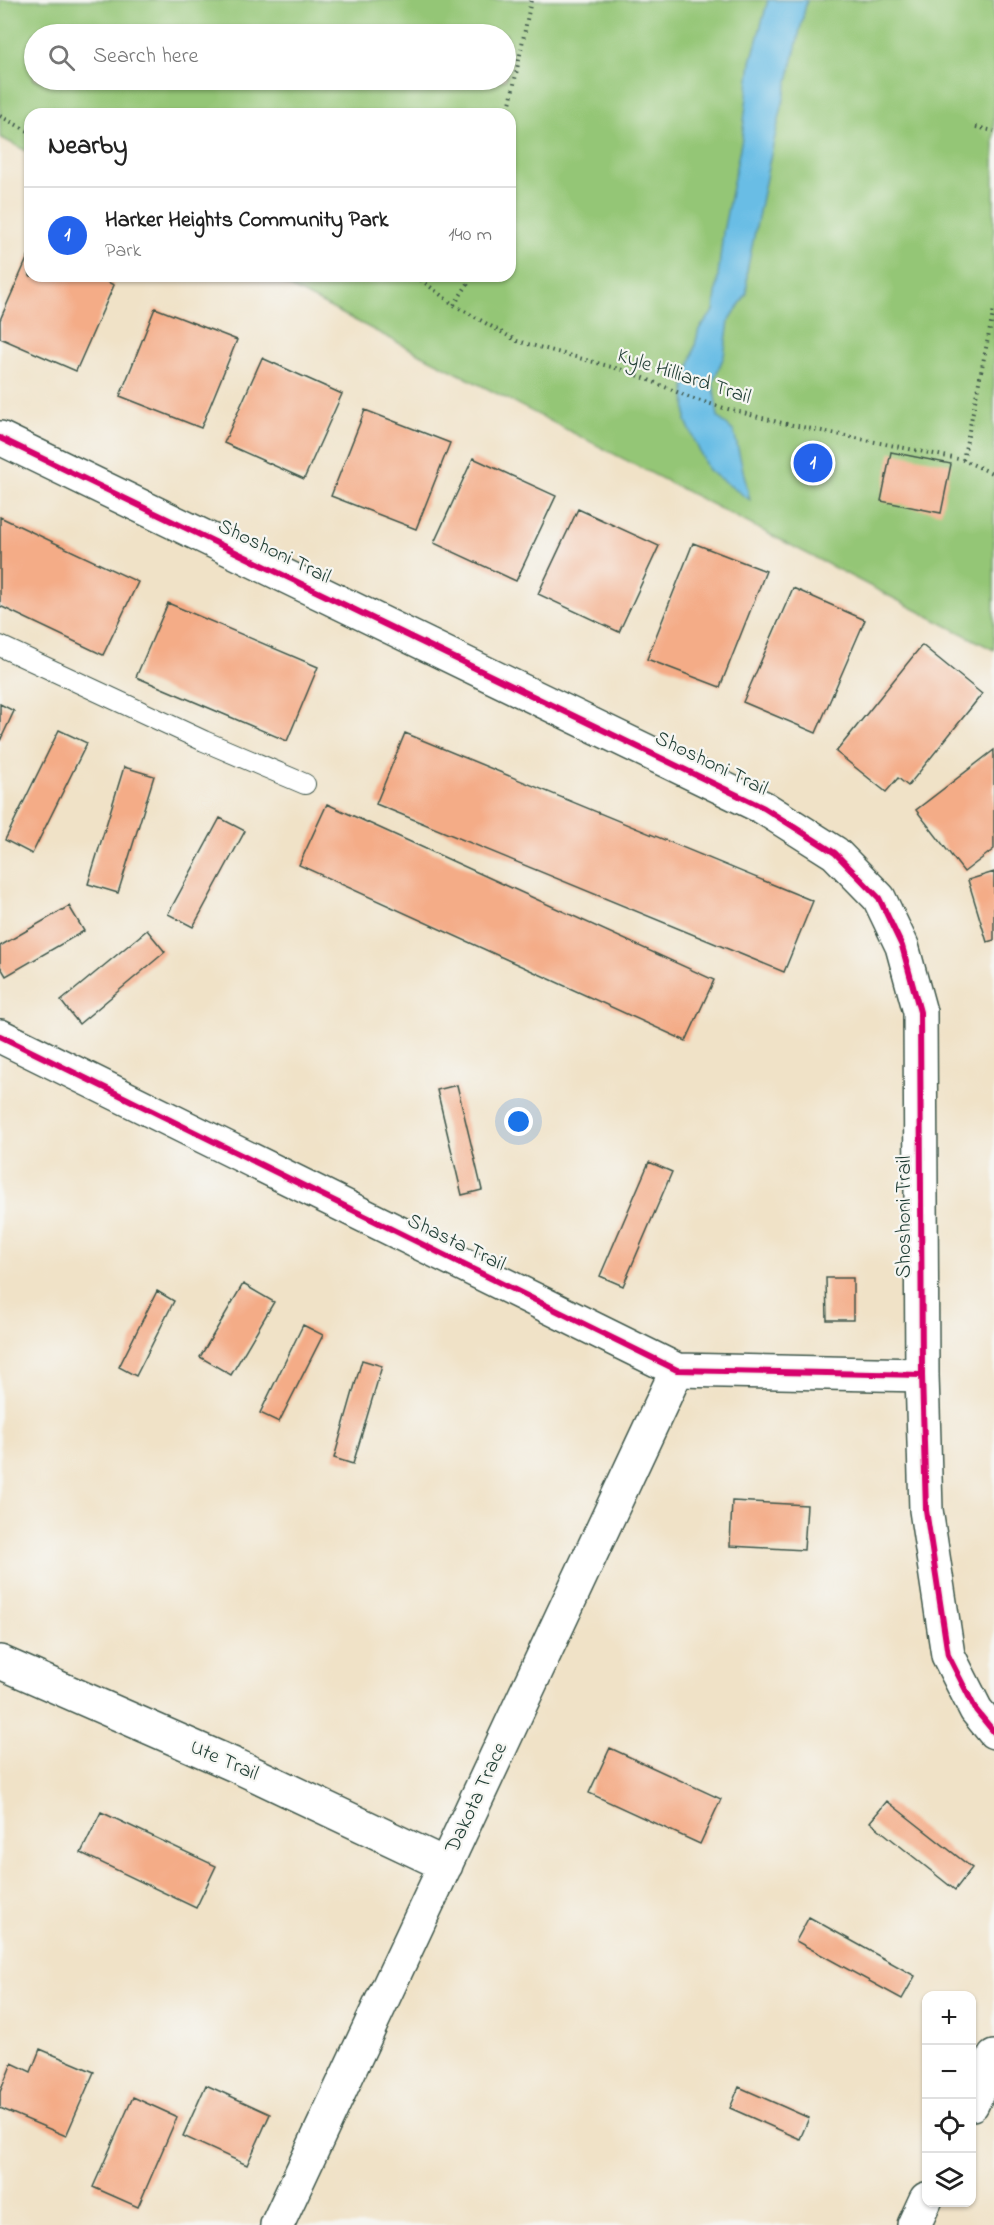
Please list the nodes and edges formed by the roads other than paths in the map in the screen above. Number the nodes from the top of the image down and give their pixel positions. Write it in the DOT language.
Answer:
graph roads {
  1 [pos="0,438"];
  2 [pos="0,646"];
  3 [pos="304,784"];
  4 [pos="0,1036"];
  5 [pos="676,1371"];
  6 [pos="922,1375"];
  7 [pos="0,1662"];
  8 [pos="994,1732"];
  9 [pos="446,1865"];
  10 [pos="994,2057"];
  11 [pos="974,2099"];
  12 [pos="923,2207"];
  13 [pos="277,2225"];
  14 [pos="914,2225"];
  1 -- 6 [label="street, Shoshoni Trail"];
  2 -- 3 [label="lane"];
  4 -- 5 [label="street, Shasta Trail"];
  5 -- 6 [label="street, Shasta Trail"];
  5 -- 9 [label="street, Dakota Trace"];
  6 -- 8 [label="street, Shoshoni Trail"];
  7 -- 9 [label="street, Ute Trail"];
  9 -- 13 [label="street, Dakota Trace"];
  10 -- 11 [label="street"];
  12 -- 14 [label="street"];
}
